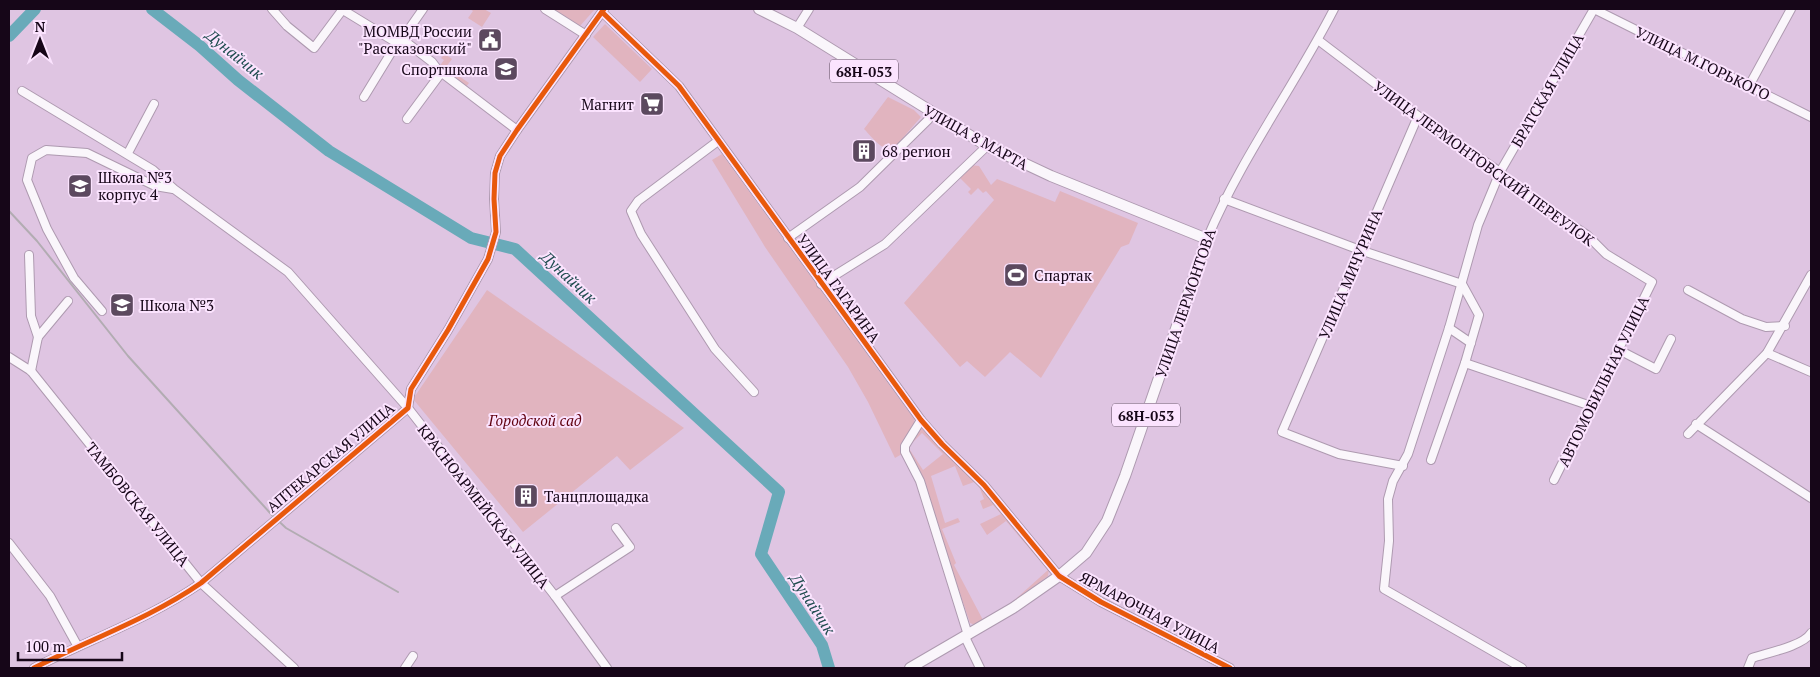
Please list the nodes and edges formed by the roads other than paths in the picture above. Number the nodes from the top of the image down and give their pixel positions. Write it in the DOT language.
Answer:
graph roads {
  1 [pos="272,9"];
  2 [pos="423,9"];
  3 [pos="545,9"];
  4 [pos="759,9"];
  5 [pos="810,9"];
  6 [pos="1334,9"];
  7 [pos="1594,9"];
  8 [pos="1791,9"];
  9 [pos="343,10"];
  10 [pos="603,10"];
  11 [pos="797,28"];
  12 [pos="586,35"];
  13 [pos="1318,40"];
  14 [pos="400,41"];
  15 [pos="441,73"];
  16 [pos="1749,86"];
  17 [pos="22,91"];
  18 [pos="364,97"];
  19 [pos="154,104"];
  20 [pos="932,112"];
  21 [pos="1418,116"];
  22 [pos="1811,117"];
  23 [pos="407,119"];
  24 [pos="517,130"];
  25 [pos="718,140"];
  26 [pos="988,146"];
  27 [pos="128,153"];
  28 [pos="1500,172"];
  29 [pos="174,189"];
  30 [pos="1224,199"];
  31 [pos="788,238"];
  32 [pos="1207,239"];
  33 [pos="1360,250"];
  34 [pos="29,255"];
  35 [pos="1811,275"];
  36 [pos="1652,282"];
  37 [pos="821,284"];
  38 [pos="1462,284"];
  39 [pos="1688,290"];
  40 [pos="68,301"];
  41 [pos="102,311"];
  42 [pos="1785,326"];
  43 [pos="1450,328"];
  44 [pos="38,337"];
  45 [pos="1671,339"];
  46 [pos="1471,343"];
  47 [pos="1619,350"];
  48 [pos="1768,353"];
  49 [pos="9,357"];
  50 [pos="1465,363"];
  51 [pos="31,371"];
  52 [pos="1811,372"];
  53 [pos="754,392"];
  54 [pos="1591,406"];
  55 [pos="408,408"];
  56 [pos="921,420"];
  57 [pos="1696,424"];
  58 [pos="1688,434"];
  59 [pos="1431,460"];
  60 [pos="1403,466"];
  61 [pos="1554,480"];
  62 [pos="1811,498"];
  63 [pos="616,528"];
  64 [pos="9,543"];
  65 [pos="1059,576"];
  66 [pos="201,583"];
  67 [pos="555,596"];
  68 [pos="1811,633"];
  69 [pos="966,636"];
  70 [pos="78,645"];
  71 [pos="413,656"];
  72 [pos="34,668"];
  73 [pos="294,668"];
  74 [pos="405,668"];
  75 [pos="608,668"];
  76 [pos="910,668"];
  77 [pos="980,668"];
  78 [pos="1230,668"];
  79 [pos="1522,668"];
  80 [pos="1748,668"];
  1 -- 9 [label="street"];
  2 -- 14 [label="street"];
  3 -- 12 [label="street"];
  4 -- 11 [label="main road, УЛИЦА 8 МАРТА / 68Н-053"];
  5 -- 11 [label="street"];
  6 -- 13 [label="street, УЛИЦА ЛЕРМОНТОВА"];
  7 -- 16 [label="street, УЛИЦА М.ГОРЬКОГО"];
  7 -- 28 [label="street, БРАТСКАЯ УЛИЦА"];
  8 -- 16 [label="street"];
  9 -- 14 [label="street"];
  10 -- 12 [label="street, АПТЕКАРСКАЯ УЛИЦА"];
  10 -- 25 [label="street, УЛИЦА ГАГАРИНА"];
  11 -- 20 [label="main road, УЛИЦА 8 МАРТА / 68Н-053"];
  12 -- 24 [label="street, АПТЕКАРСКАЯ УЛИЦА"];
  13 -- 21 [label="street, УЛИЦА ЛЕРМОНТОВСКИЙ ПЕРЕУЛОК"];
  13 -- 30 [label="street, УЛИЦА ЛЕРМОНТОВА"];
  14 -- 15 [label="street"];
  14 -- 18 [label="street"];
  15 -- 23 [label="street"];
  15 -- 24 [label="street"];
  16 -- 22 [label="street, УЛИЦА М.ГОРЬКОГО"];
  17 -- 27 [label="street, КРАСНОАРМЕЙСКАЯ УЛИЦА"];
  19 -- 27 [label="street"];
  20 -- 26 [label="main road, УЛИЦА 8 МАРТА / 68Н-053"];
  20 -- 31 [label="street"];
  21 -- 28 [label="street, УЛИЦА ЛЕРМОНТОВСКИЙ ПЕРЕУЛОК"];
  21 -- 33 [label="street, УЛИЦА МИЧУРИНА"];
  24 -- 55 [label="street, АПТЕКАРСКАЯ УЛИЦА"];
  25 -- 31 [label="street, УЛИЦА ГАГАРИНА"];
  25 -- 53 [label="street"];
  26 -- 32 [label="main road, УЛИЦА 8 МАРТА / 68Н-053"];
  26 -- 37 [label="street"];
  27 -- 29 [label="street, КРАСНОАРМЕЙСКАЯ УЛИЦА"];
  28 -- 36 [label="street, УЛИЦА ЛЕРМОНТОВСКИЙ ПЕРЕУЛОК"];
  28 -- 38 [label="street, БРАТСКАЯ УЛИЦА"];
  29 -- 41 [label="street"];
  29 -- 55 [label="street, КРАСНОАРМЕЙСКАЯ УЛИЦА"];
  30 -- 32 [label="street, УЛИЦА ЛЕРМОНТОВА"];
  30 -- 33 [label="street"];
  31 -- 37 [label="street, УЛИЦА ГАГАРИНА"];
  32 -- 65 [label="main road, УЛИЦА ЛЕРМОНТОВА / 68Н-053"];
  33 -- 38 [label="street"];
  33 -- 60 [label="street, УЛИЦА МИЧУРИНА"];
  34 -- 44 [label="street"];
  35 -- 42 [label="street"];
  36 -- 47 [label="street, АВТОМОБИЛЬНАЯ УЛИЦА"];
  37 -- 56 [label="street, УЛИЦА ГАГАРИНА"];
  38 -- 43 [label="street, БРАТСКАЯ УЛИЦА"];
  38 -- 46 [label="street"];
  39 -- 42 [label="street"];
  40 -- 44 [label="street"];
  42 -- 48 [label="street"];
  43 -- 46 [label="street"];
  43 -- 60 [label="street, БРАТСКАЯ УЛИЦА"];
  44 -- 51 [label="street"];
  45 -- 47 [label="street"];
  46 -- 50 [label="street"];
  47 -- 54 [label="street, АВТОМОБИЛЬНАЯ УЛИЦА"];
  48 -- 52 [label="street"];
  48 -- 57 [label="street"];
  49 -- 51 [label="street, ТАМБОВСКАЯ УЛИЦА"];
  50 -- 54 [label="street"];
  50 -- 59 [label="street"];
  51 -- 66 [label="street, ТАМБОВСКАЯ УЛИЦА"];
  54 -- 61 [label="street, АВТОМОБИЛЬНАЯ УЛИЦА"];
  55 -- 66 [label="street, АПТЕКАРСКАЯ УЛИЦА"];
  55 -- 67 [label="street, КРАСНОАРМЕЙСКАЯ УЛИЦА"];
  56 -- 65 [label="street, УЛИЦА ГАГАРИНА"];
  56 -- 69 [label="street"];
  57 -- 58 [label="street"];
  57 -- 62 [label="street"];
  60 -- 79 [label="street, БРАТСКАЯ УЛИЦА"];
  63 -- 67 [label="street, КРАСНОАРМЕЙСКАЯ УЛИЦА"];
  64 -- 70 [label="street"];
  65 -- 69 [label="main road, УЛИЦА ЛЕРМОНТОВА / 68Н-053"];
  65 -- 78 [label="street, ЯРМАРОЧНАЯ УЛИЦА"];
  66 -- 70 [label="street, АПТЕКАРСКАЯ УЛИЦА"];
  66 -- 73 [label="street, ТАМБОВСКАЯ УЛИЦА"];
  67 -- 75 [label="street, КРАСНОАРМЕЙСКАЯ УЛИЦА"];
  68 -- 80 [label="street"];
  69 -- 76 [label="main road, УЛИЦА ЛЕРМОНТОВА / 68Н-053"];
  69 -- 77 [label="street"];
  70 -- 72 [label="street, АПТЕКАРСКАЯ УЛИЦА"];
  71 -- 74 [label="street"];
}
